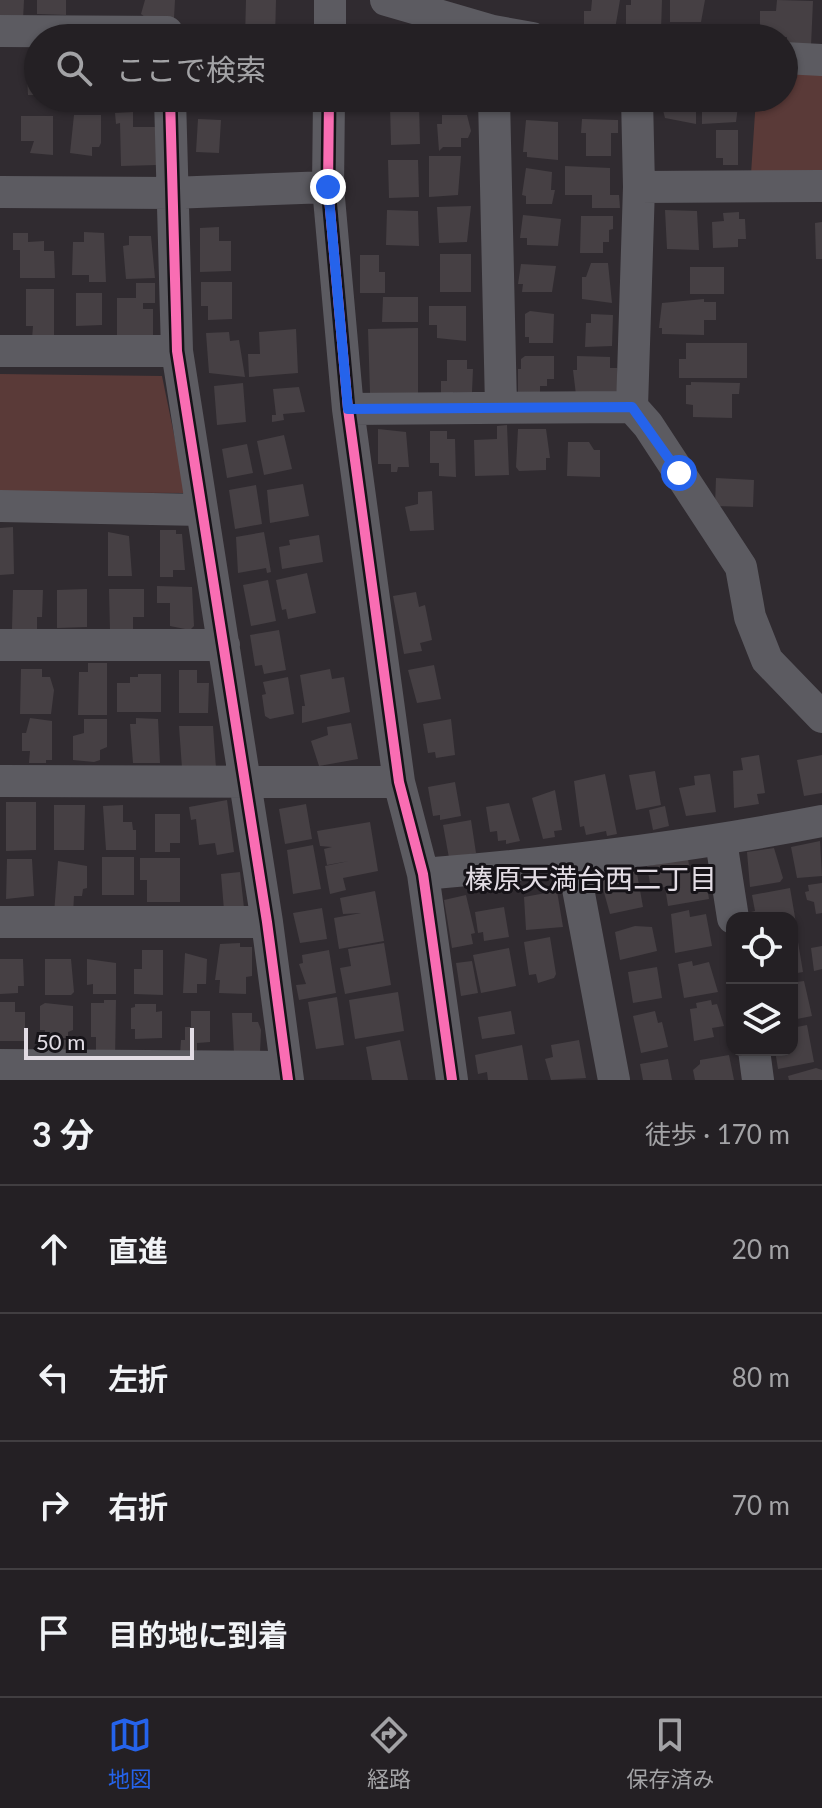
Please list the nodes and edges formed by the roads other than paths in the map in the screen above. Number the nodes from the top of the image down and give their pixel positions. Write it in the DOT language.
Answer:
graph roads {
  1 [pos="330,0"];
  2 [pos="386,0"];
  3 [pos="330,24"];
  4 [pos="459,24"];
  5 [pos="0,31"];
  6 [pos="24,31"];
  7 [pos="798,59"];
  8 [pos="822,60"];
  9 [pos="170,112"];
  10 [pos="329,112"];
  11 [pos="494,112"];
  12 [pos="637,112"];
  13 [pos="822,186"];
  14 [pos="328,187"];
  15 [pos="639,187"];
  16 [pos="0,192"];
  17 [pos="171,193"];
  18 [pos="0,351"];
  19 [pos="177,351"];
  20 [pos="501,406"];
  21 [pos="632,407"];
  22 [pos="348,409"];
  23 [pos="0,506"];
  24 [pos="202,510"];
  25 [pos="0,645"];
  26 [pos="224,645"];
  27 [pos="822,717"];
  28 [pos="245,780"];
  29 [pos="0,781"];
  30 [pos="399,782"];
  31 [pos="822,821"];
  32 [pos="721,841"];
  33 [pos="573,862"];
  34 [pos="423,874"];
  35 [pos="732,912"];
  36 [pos="0,922"];
  37 [pos="267,922"];
  38 [pos="755,1056"];
  39 [pos="0,1065"];
  40 [pos="287,1074"];
  41 [pos="452,1080"];
  42 [pos="614,1080"];
  43 [pos="758,1080"];
  1 -- 3 [label="street"];
  2 -- 4 [label="street"];
  5 -- 6 [label="street"];
  7 -- 8 [label="street"];
  9 -- 17 [label="street"];
  10 -- 14 [label="street"];
  11 -- 20 [label="street"];
  12 -- 15 [label="street"];
  13 -- 15 [label="street"];
  14 -- 17 [label="street"];
  14 -- 22 [label="street"];
  15 -- 21 [label="street"];
  16 -- 17 [label="street"];
  17 -- 19 [label="street"];
  18 -- 19 [label="street"];
  19 -- 24 [label="street"];
  20 -- 21 [label="street"];
  20 -- 22 [label="street"];
  21 -- 27 [label="street"];
  22 -- 30 [label="street"];
  23 -- 24 [label="street"];
  24 -- 26 [label="street"];
  25 -- 26 [label="street"];
  26 -- 28 [label="street"];
  28 -- 29 [label="street"];
  28 -- 30 [label="street"];
  28 -- 37 [label="street"];
  30 -- 34 [label="street"];
  31 -- 32 [label="street"];
  32 -- 33 [label="street"];
  32 -- 35 [label="street"];
  33 -- 34 [label="street"];
  33 -- 42 [label="street"];
  34 -- 41 [label="street"];
  36 -- 37 [label="street"];
  37 -- 40 [label="street"];
  38 -- 43 [label="street"];
  39 -- 40 [label="street"];
}
